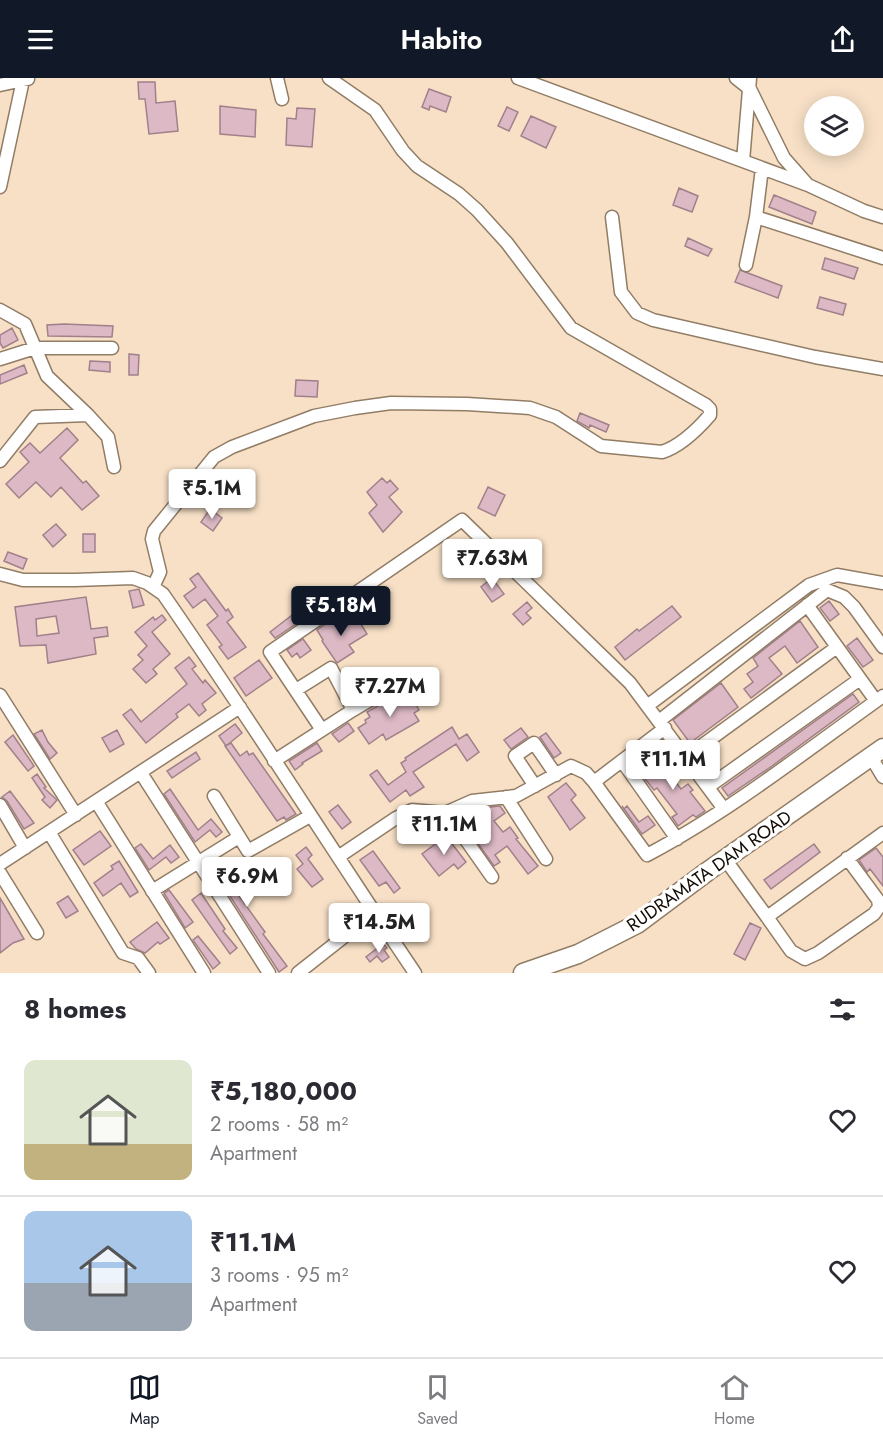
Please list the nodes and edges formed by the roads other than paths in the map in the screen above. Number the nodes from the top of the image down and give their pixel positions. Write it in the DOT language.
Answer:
graph roads {
  1 [pos="277,78"];
  2 [pos="329,78"];
  3 [pos="518,78"];
  4 [pos="736,78"];
  5 [pos="27,79"];
  6 [pos="750,84"];
  7 [pos="0,85"];
  8 [pos="282,99"];
  9 [pos="743,161"];
  10 [pos="762,168"];
  11 [pos="808,185"];
  12 [pos="0,187"];
  13 [pos="756,216"];
  14 [pos="612,217"];
  15 [pos="883,217"];
  16 [pos="883,258"];
  17 [pos="746,265"];
  18 [pos="0,310"];
  19 [pos="35,348"];
  20 [pos="112,348"];
  21 [pos="0,359"];
  22 [pos="883,369"];
  23 [pos="88,416"];
  24 [pos="0,460"];
  25 [pos="114,467"];
  26 [pos="0,574"];
  27 [pos="883,584"];
  28 [pos="153,587"];
  29 [pos="807,605"];
  30 [pos="837,646"];
  31 [pos="883,646"];
  32 [pos="860,679"];
  33 [pos="402,681"];
  34 [pos="296,690"];
  35 [pos="0,695"];
  36 [pos="879,699"];
  37 [pos="648,706"];
  38 [pos="240,707"];
  39 [pos="353,710"];
  40 [pos="662,724"];
  41 [pos="322,730"];
  42 [pos="877,752"];
  43 [pos="686,757"];
  44 [pos="274,761"];
  45 [pos="622,761"];
  46 [pos="141,773"];
  47 [pos="556,775"];
  48 [pos="883,777"];
  49 [pos="594,782"];
  50 [pos="535,786"];
  51 [pos="708,787"];
  52 [pos="214,796"];
  53 [pos="506,797"];
  54 [pos="96,801"];
  55 [pos="0,805"];
  56 [pos="724,808"];
  57 [pos="447,813"];
  58 [pos="76,815"];
  59 [pos="310,816"];
  60 [pos="49,832"];
  61 [pos="883,832"];
  62 [pos="239,837"];
  63 [pos="677,839"];
  64 [pos="25,848"];
  65 [pos="338,856"];
  66 [pos="847,858"];
  67 [pos="546,859"];
  68 [pos="725,859"];
  69 [pos="198,862"];
  70 [pos="0,864"];
  71 [pos="0,873"];
  72 [pos="492,877"];
  73 [pos="152,891"];
  74 [pos="374,913"];
  75 [pos="768,916"];
  76 [pos="37,933"];
  77 [pos="149,973"];
  78 [pos="204,973"];
  79 [pos="270,973"];
  80 [pos="298,973"];
  81 [pos="415,973"];
  82 [pos="523,973"];
  1 -- 8 [label="street"];
  2 -- 28 [label="street"];
  3 -- 9 [label="street"];
  4 -- 6 [label="street"];
  5 -- 7 [label="street"];
  5 -- 12 [label="street"];
  6 -- 9 [label="street"];
  6 -- 11 [label="street"];
  9 -- 10 [label="street"];
  10 -- 11 [label="street"];
  10 -- 13 [label="street"];
  11 -- 15 [label="street"];
  13 -- 16 [label="street"];
  13 -- 17 [label="street"];
  14 -- 22 [label="street"];
  18 -- 19 [label="street"];
  19 -- 20 [label="street"];
  19 -- 21 [label="street"];
  19 -- 23 [label="street"];
  23 -- 24 [label="street"];
  23 -- 25 [label="street"];
  26 -- 28 [label="street"];
  27 -- 37 [label="street"];
  28 -- 38 [label="street"];
  29 -- 30 [label="street"];
  29 -- 31 [label="street"];
  29 -- 40 [label="street"];
  30 -- 32 [label="street"];
  30 -- 43 [label="street"];
  32 -- 36 [label="street"];
  32 -- 51 [label="street"];
  33 -- 39 [label="street"];
  34 -- 37 [label="street"];
  34 -- 39 [label="street"];
  34 -- 41 [label="street"];
  35 -- 58 [label="street"];
  36 -- 56 [label="street"];
  37 -- 40 [label="street"];
  38 -- 44 [label="street"];
  38 -- 46 [label="street"];
  39 -- 41 [label="street"];
  40 -- 43 [label="street"];
  40 -- 45 [label="street"];
  41 -- 44 [label="street"];
  42 -- 48 [label="street"];
  42 -- 68 [label="highway, RUDRAMATA DAM ROAD"];
  43 -- 51 [label="street"];
  44 -- 59 [label="street"];
  45 -- 49 [label="street"];
  45 -- 63 [label="street"];
  46 -- 54 [label="street"];
  46 -- 69 [label="street"];
  47 -- 49 [label="street"];
  47 -- 50 [label="street"];
  47 -- 50 [label="street"];
  49 -- 63 [label="street"];
  50 -- 53 [label="street"];
  51 -- 56 [label="street"];
  52 -- 62 [label="street"];
  53 -- 57 [label="street"];
  53 -- 67 [label="street"];
  54 -- 58 [label="street"];
  54 -- 73 [label="street"];
  55 -- 64 [label="street"];
  56 -- 63 [label="street"];
  57 -- 65 [label="street"];
  57 -- 72 [label="street"];
  58 -- 60 [label="street"];
  59 -- 62 [label="street"];
  59 -- 65 [label="street"];
  60 -- 64 [label="street"];
  60 -- 77 [label="street"];
  61 -- 66 [label="street"];
  62 -- 69 [label="street"];
  64 -- 70 [label="street"];
  65 -- 74 [label="street"];
  66 -- 75 [label="street"];
  66 -- 75 [label="street"];
  68 -- 75 [label="street"];
  68 -- 82 [label="highway, RUDRAMATA DAM ROAD"];
  69 -- 73 [label="street"];
  69 -- 79 [label="street"];
  71 -- 76 [label="street"];
  73 -- 78 [label="street"];
  74 -- 80 [label="street"];
  74 -- 81 [label="street"];
}
